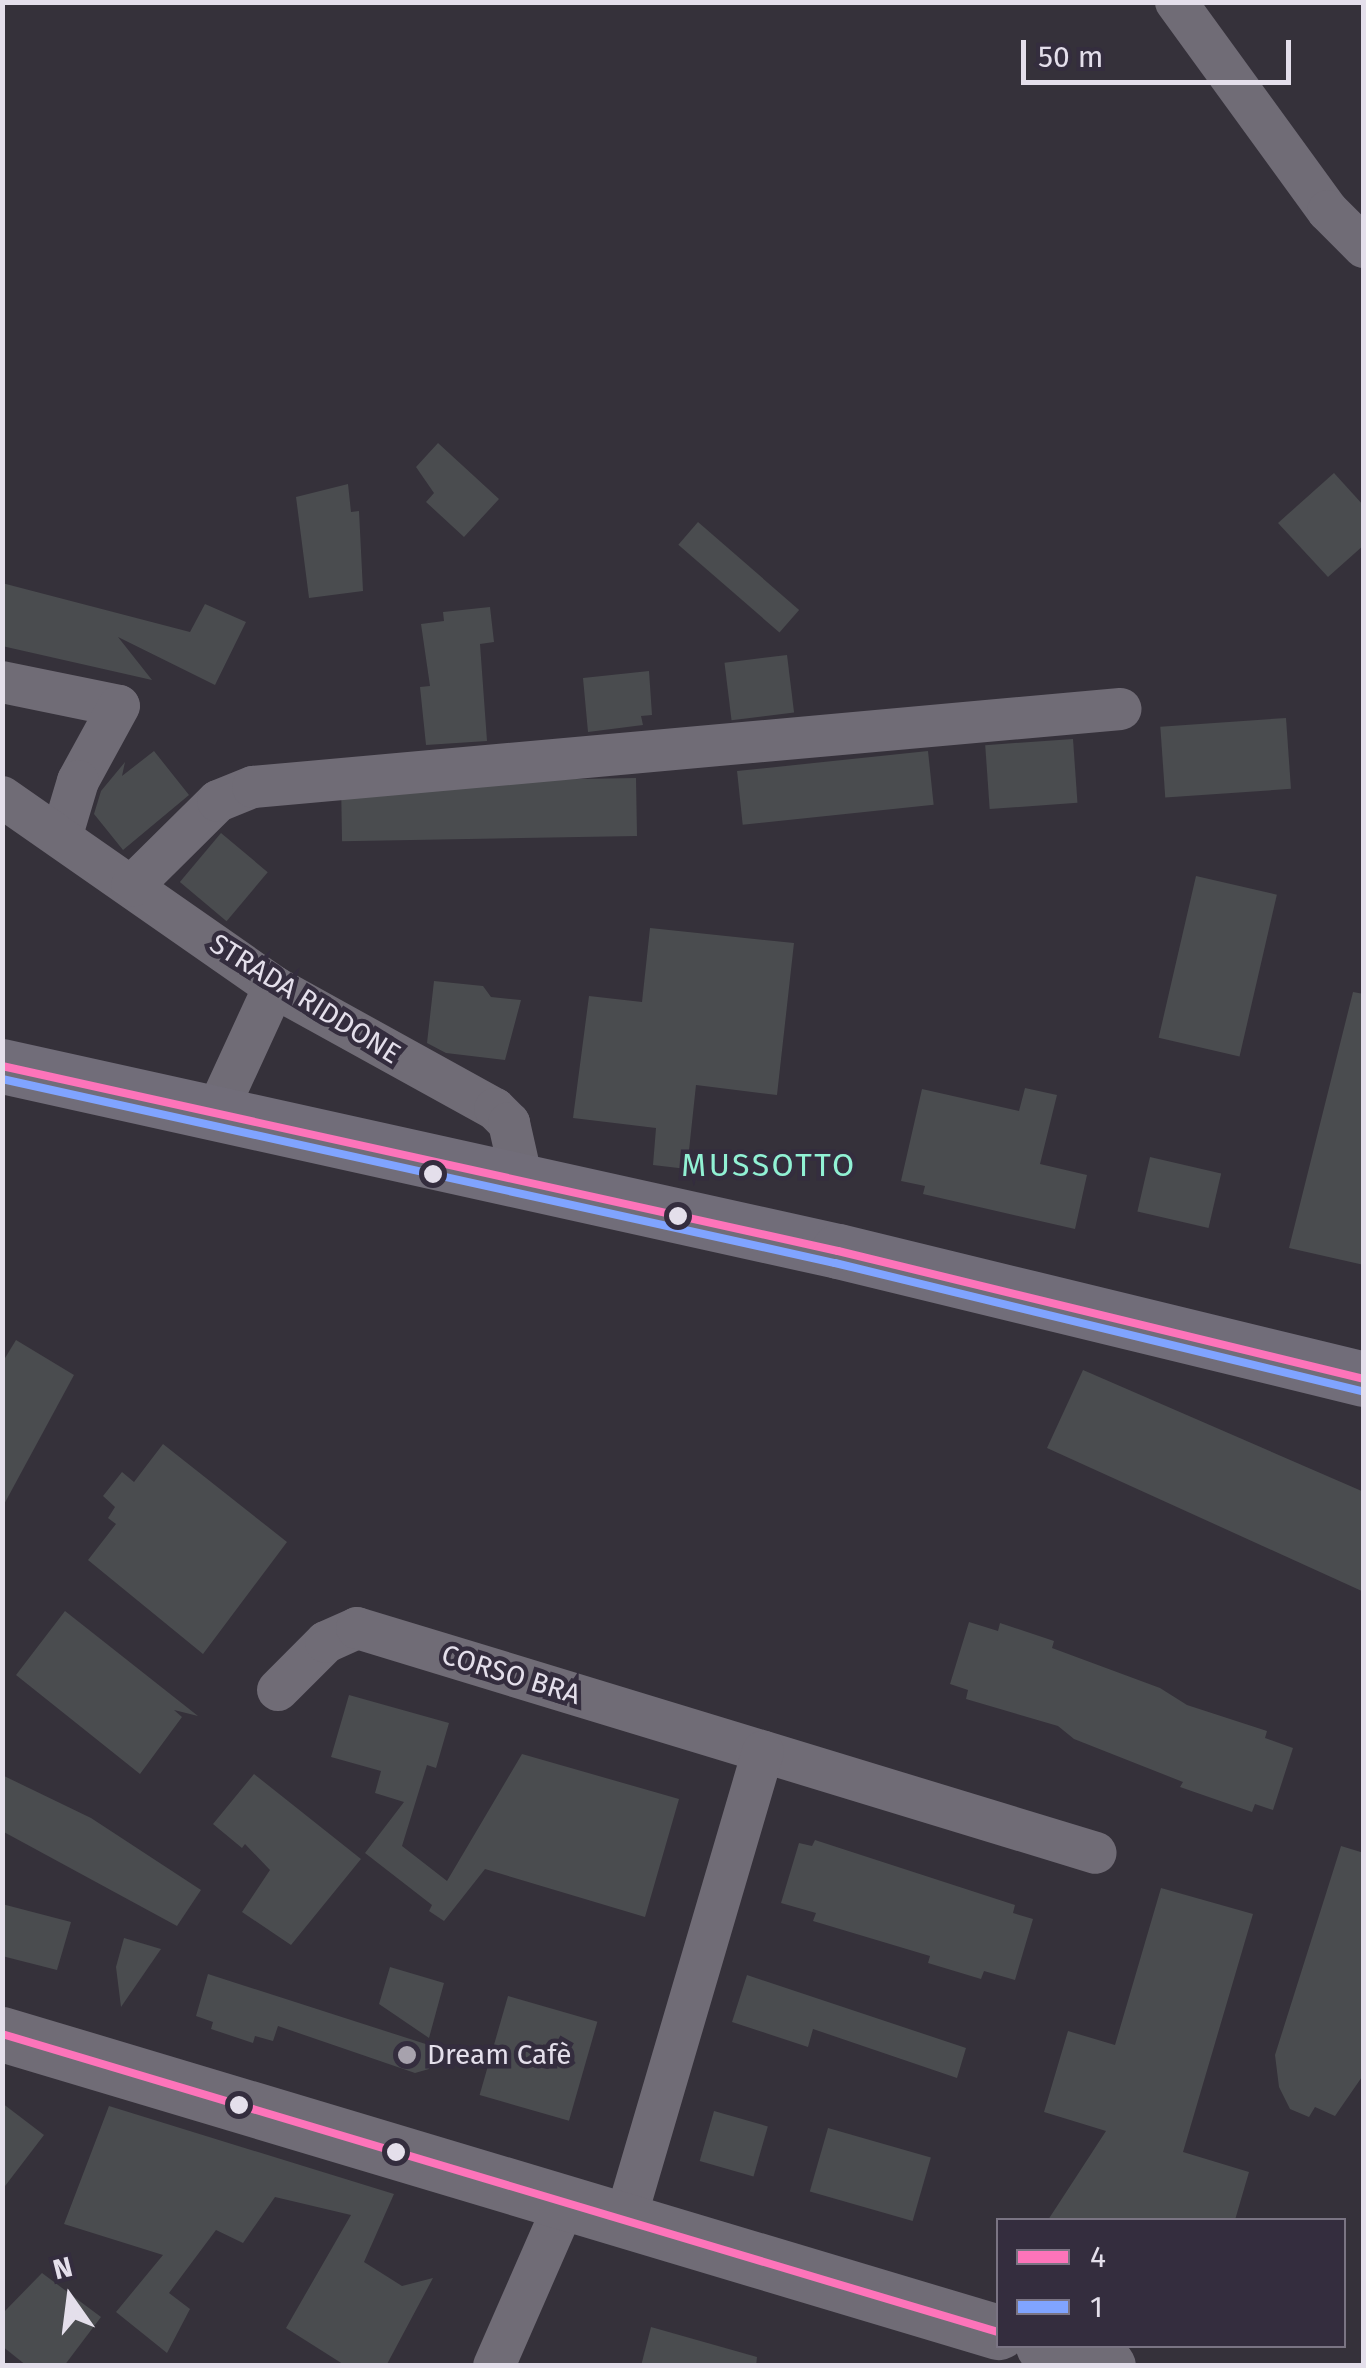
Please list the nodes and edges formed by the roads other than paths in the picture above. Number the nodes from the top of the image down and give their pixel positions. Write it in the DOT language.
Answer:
graph roads {
  1 [pos="1176,2"];
  2 [pos="1364,247"];
  3 [pos="2,682"];
  4 [pos="1120,708"];
  5 [pos="2,797"];
  6 [pos="62,838"];
  7 [pos="132,886"];
  8 [pos="274,987"];
  9 [pos="2,1066"];
  10 [pos="216,1113"];
  11 [pos="523,1185"];
  12 [pos="1364,1379"];
  13 [pos="278,1690"];
  14 [pos="763,1752"];
  15 [pos="1096,1853"];
  16 [pos="2,2034"];
  17 [pos="567,2199"];
  18 [pos="626,2217"];
  19 [pos="996,2331"];
  20 [pos="1050,2348"];
  21 [pos="494,2366"];
  22 [pos="1108,2366"];
  1 -- 2 [label="street"];
  3 -- 6 [label="street"];
  4 -- 7 [label="street"];
  5 -- 6 [label="street, STRADA RIDDONE"];
  6 -- 7 [label="street, STRADA RIDDONE"];
  7 -- 8 [label="street, STRADA RIDDONE"];
  8 -- 10 [label="street"];
  8 -- 11 [label="street, STRADA RIDDONE"];
  9 -- 10 [label="main road"];
  10 -- 11 [label="main road"];
  11 -- 12 [label="main road"];
  13 -- 14 [label="street, CORSO BRA"];
  14 -- 15 [label="street, CORSO BRA"];
  14 -- 18 [label="street"];
  16 -- 17 [label="street"];
  17 -- 18 [label="street"];
  17 -- 21 [label="street"];
  18 -- 19 [label="street"];
  20 -- 22 [label="street"];
}
